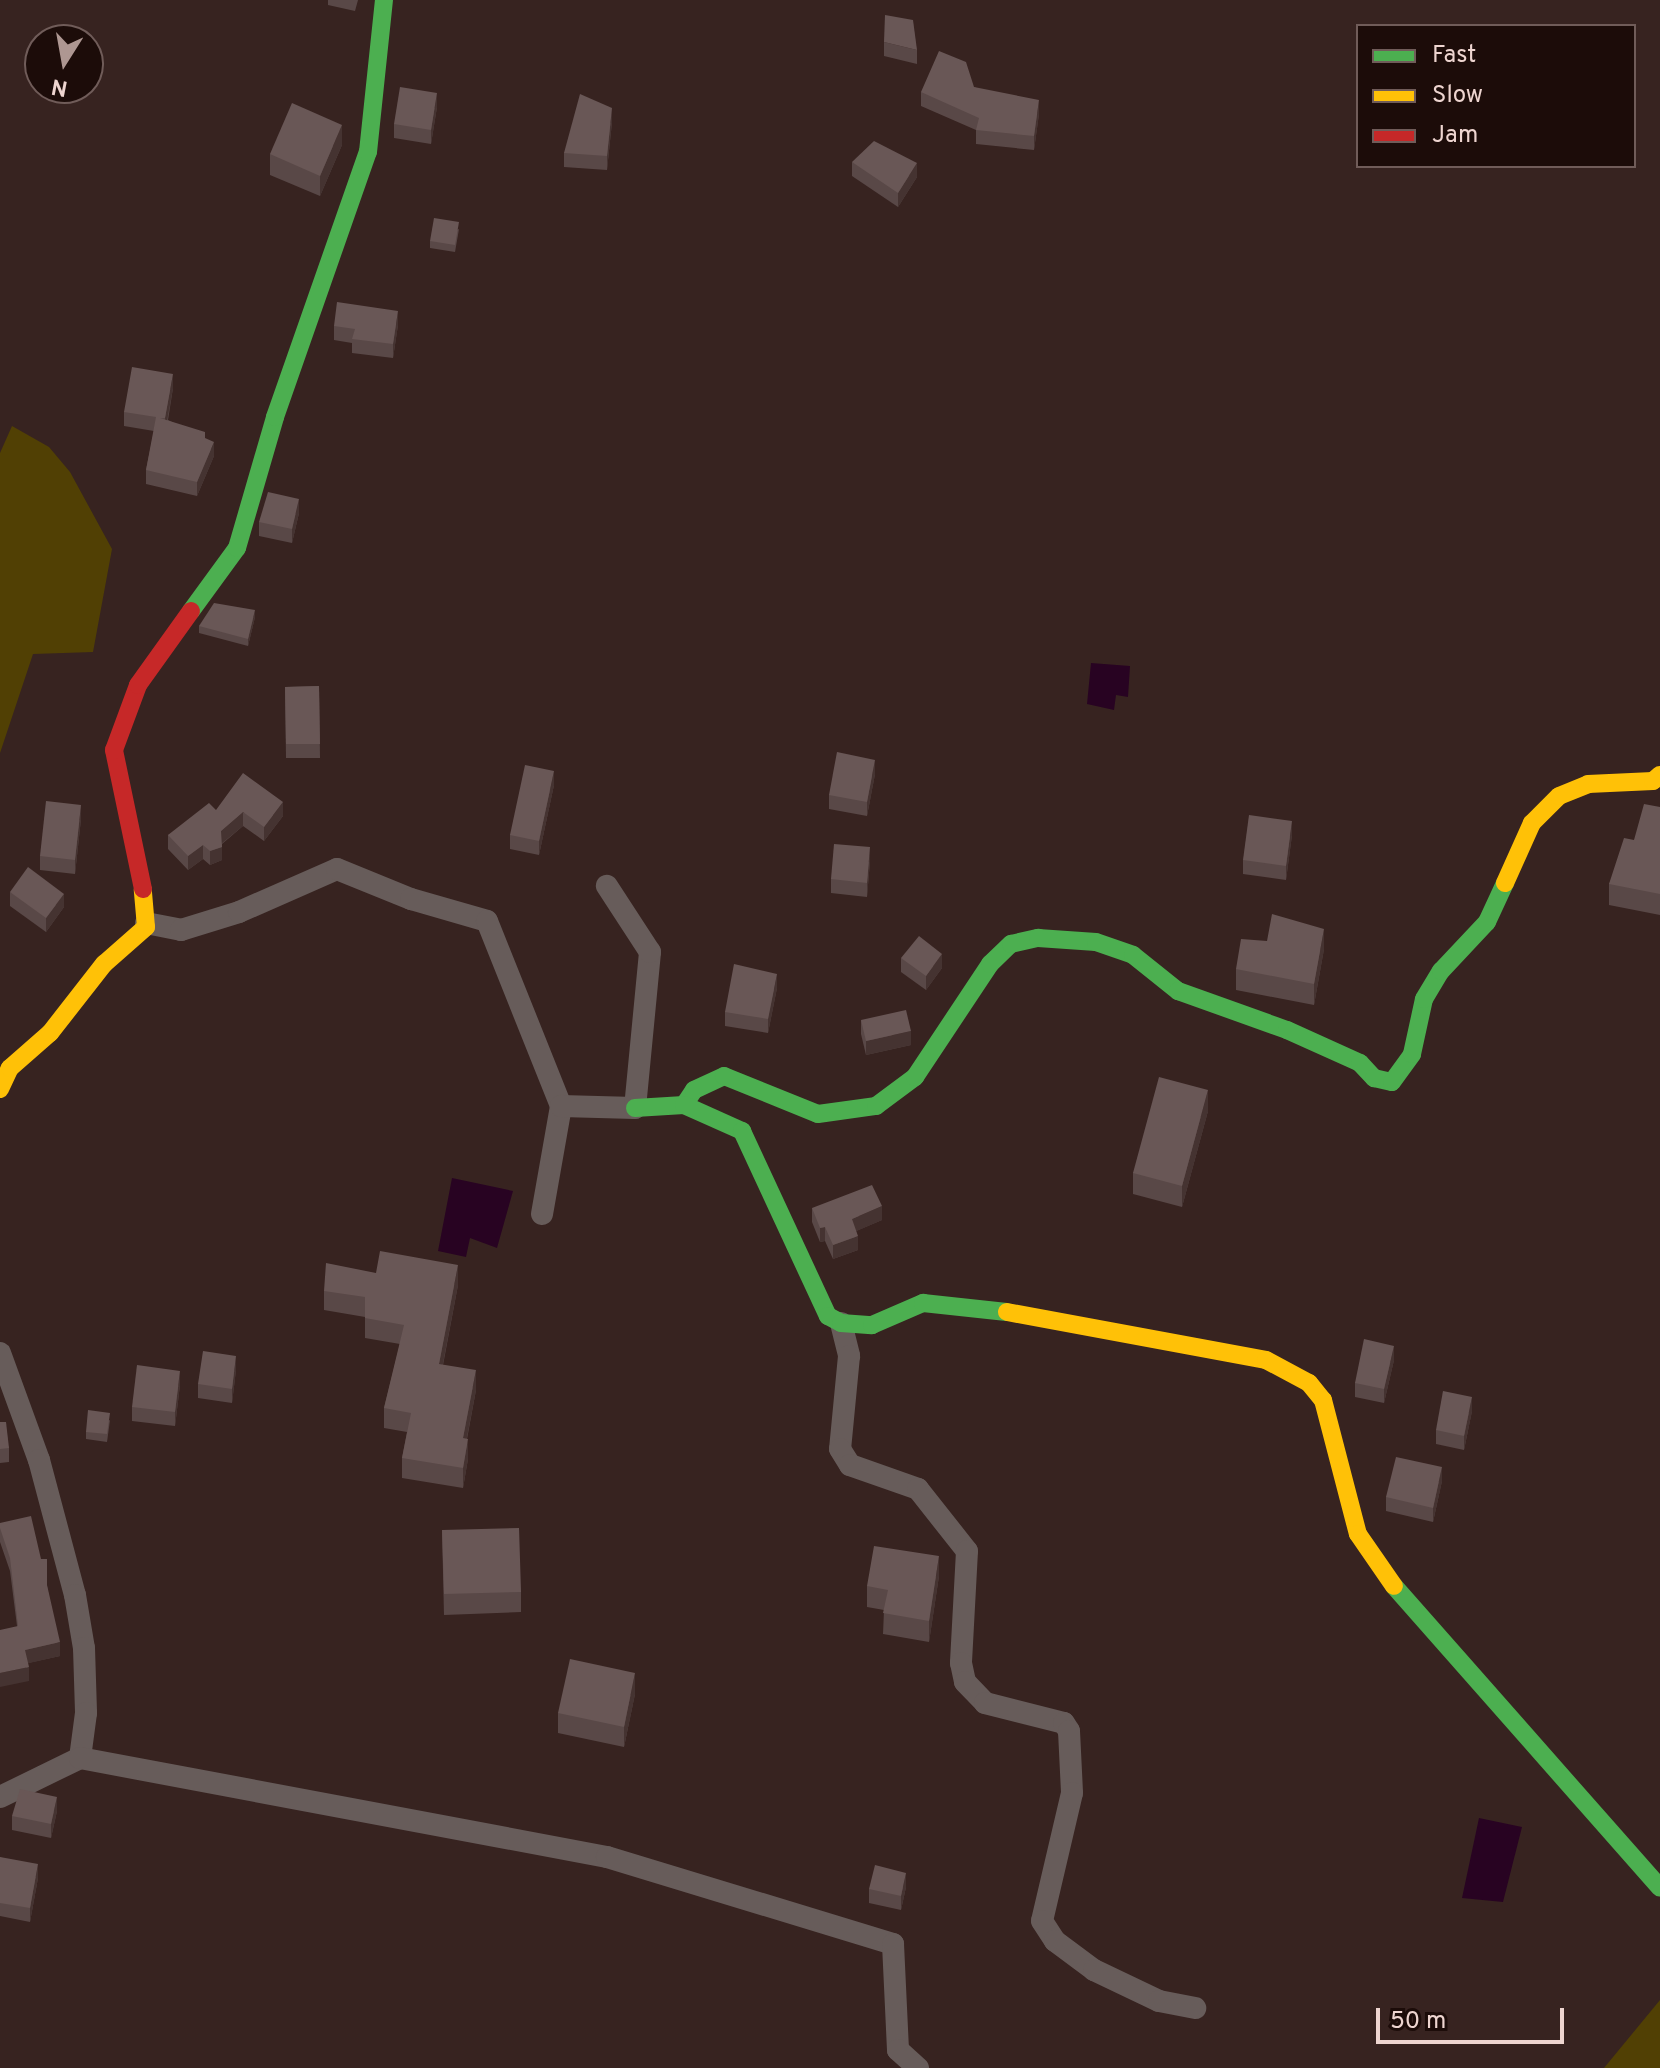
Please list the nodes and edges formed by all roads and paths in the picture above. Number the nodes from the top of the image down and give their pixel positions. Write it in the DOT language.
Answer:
graph roads {
  1 [pos="384,0"];
  2 [pos="1660,775"];
  3 [pos="607,886"];
  4 [pos="146,923"];
  5 [pos="0,1089"];
  6 [pos="684,1105"];
  7 [pos="561,1106"];
  8 [pos="635,1108"];
  9 [pos="542,1214"];
  10 [pos="841,1323"];
  11 [pos="1,1356"];
  12 [pos="80,1758"];
  13 [pos="0,1797"];
  14 [pos="1660,1888"];
  15 [pos="1195,2008"];
  16 [pos="918,2068"];
  1 -- 4 [label="street"];
  2 -- 6 [label="street"];
  3 -- 8 [label="street"];
  4 -- 5 [label="street"];
  4 -- 7 [label="street"];
  6 -- 8 [label="street"];
  6 -- 10 [label="street"];
  7 -- 8 [label="street"];
  7 -- 9 [label="street"];
  10 -- 14 [label="street"];
  10 -- 15 [label="street"];
  11 -- 12 [label="street"];
  12 -- 13 [label="street"];
  12 -- 16 [label="street"];
}
